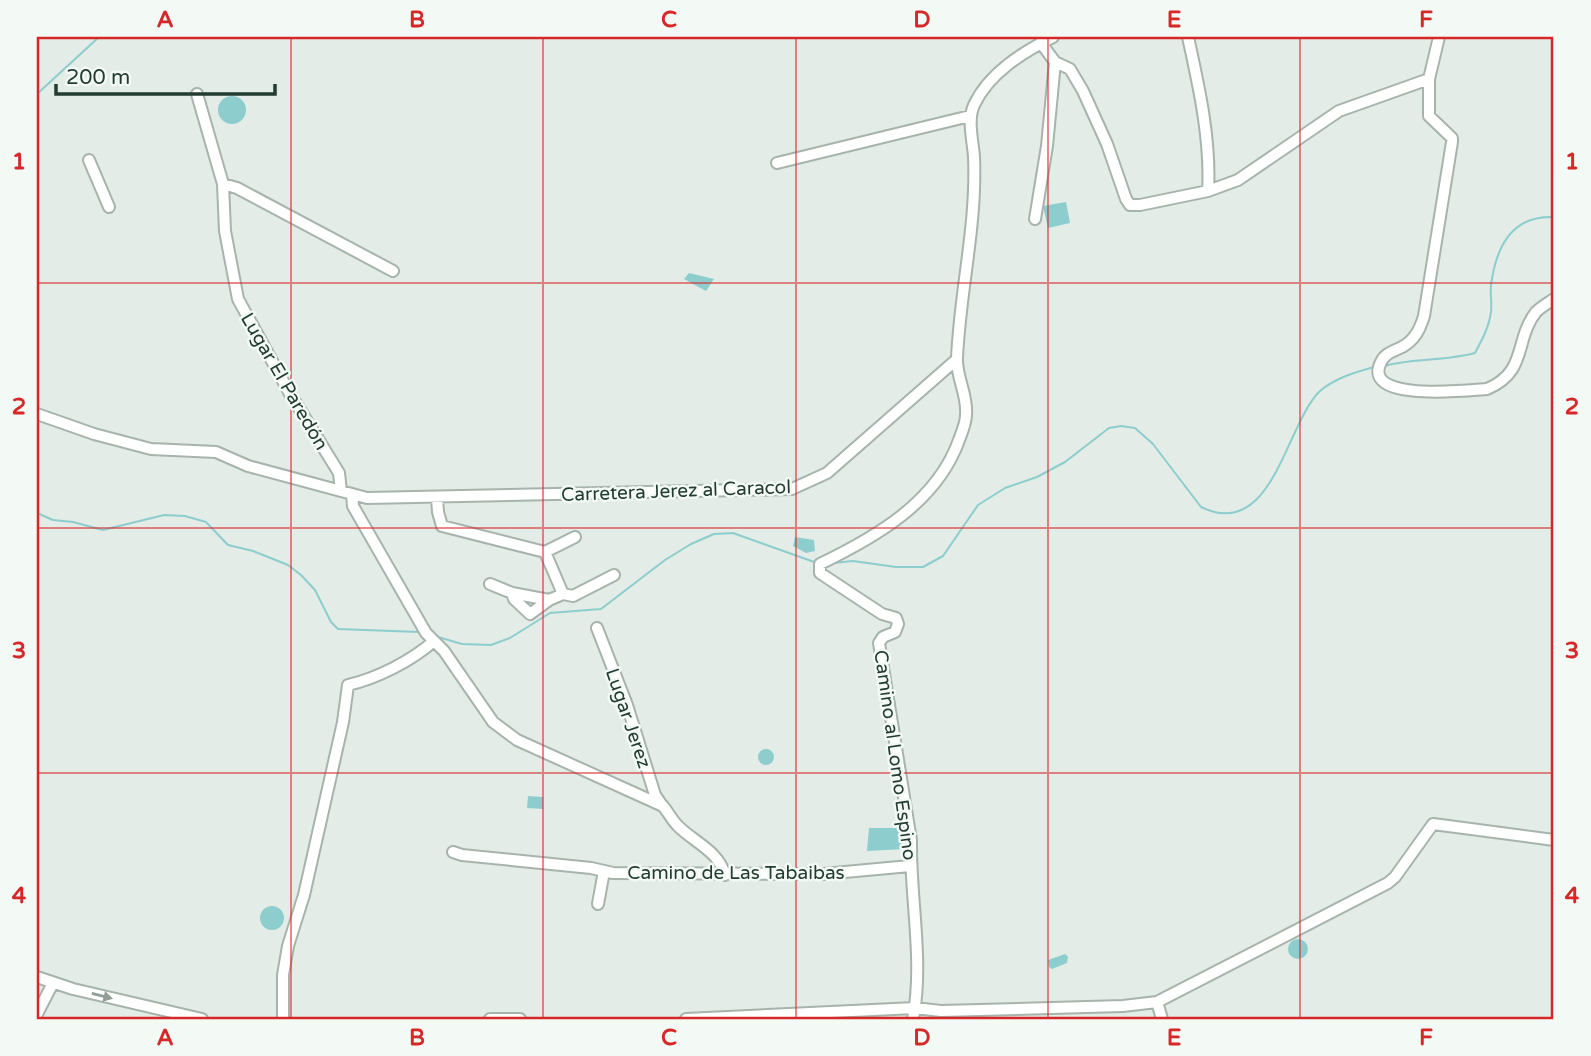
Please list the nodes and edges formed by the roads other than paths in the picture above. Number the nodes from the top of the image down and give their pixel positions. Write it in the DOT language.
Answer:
graph roads {
  1 [pos="1053,37"];
  2 [pos="1188,37"];
  3 [pos="1439,37"];
  4 [pos="1041,40"];
  5 [pos="1055,62"];
  6 [pos="1429,79"];
  7 [pos="197,94"];
  8 [pos="970,116"];
  9 [pos="89,160"];
  10 [pos="778,163"];
  11 [pos="223,184"];
  12 [pos="1208,191"];
  13 [pos="109,207"];
  14 [pos="1035,219"];
  15 [pos="393,271"];
  16 [pos="1554,299"];
  17 [pos="956,360"];
  18 [pos="37,414"];
  19 [pos="346,493"];
  20 [pos="437,498"];
  21 [pos="575,537"];
  22 [pos="545,552"];
  23 [pos="614,576"];
  24 [pos="491,584"];
  25 [pos="512,593"];
  26 [pos="564,594"];
  27 [pos="549,600"];
  28 [pos="597,628"];
  29 [pos="434,641"];
  30 [pos="663,806"];
  31 [pos="1554,828"];
  32 [pos="1550,839"];
  33 [pos="453,852"];
  34 [pos="910,866"];
  35 [pos="604,871"];
  36 [pos="725,874"];
  37 [pos="598,904"];
  38 [pos="37,977"];
  39 [pos="53,983"];
  40 [pos="1157,1002"];
  41 [pos="37,1014"];
  42 [pos="914,1014"];
  43 [pos="202,1019"];
  44 [pos="283,1019"];
  45 [pos="490,1019"];
  46 [pos="520,1019"];
  47 [pos="686,1019"];
  48 [pos="1162,1019"];
  1 -- 4 [label="street"];
  2 -- 12 [label="street"];
  3 -- 6 [label="street"];
  4 -- 5 [label="street"];
  4 -- 8 [label="street"];
  5 -- 12 [label="street"];
  5 -- 14 [label="street"];
  6 -- 12 [label="street"];
  6 -- 16 [label="street"];
  7 -- 11 [label="street, Lugar El Paredón"];
  8 -- 10 [label="street"];
  8 -- 17 [label="street"];
  9 -- 13 [label="street"];
  11 -- 15 [label="street"];
  11 -- 19 [label="street, Lugar El Paredón"];
  17 -- 20 [label="street, Carretera Jerez al Caracol"];
  17 -- 34 [label="street, Camino al Lomo Espino"];
  18 -- 19 [label="street, Carretera Jerez al Caracol"];
  19 -- 20 [label="street, Carretera Jerez al Caracol"];
  19 -- 29 [label="street, Lugar El Paredón"];
  20 -- 22 [label="street"];
  21 -- 22 [label="street"];
  22 -- 26 [label="street"];
  23 -- 26 [label="street"];
  24 -- 25 [label="street"];
  25 -- 27 [label="street"];
  25 -- 27 [label="street"];
  26 -- 27 [label="street"];
  28 -- 30 [label="street, Lugar Jerez"];
  29 -- 30 [label="street, Lugar El Paredón"];
  29 -- 44 [label="street"];
  30 -- 36 [label="street"];
  31 -- 32 [label="street"];
  32 -- 40 [label="street"];
  33 -- 35 [label="street, Camino de Las Tabaibas"];
  34 -- 36 [label="street, Camino de Las Tabaibas"];
  34 -- 42 [label="street, Camino al Lomo Espino"];
  35 -- 36 [label="street, Camino de Las Tabaibas"];
  35 -- 37 [label="street, Camino de Las Tabaibas"];
  38 -- 39 [label="street"];
  39 -- 41 [label="street"];
  39 -- 43 [label="street, one-way"];
  40 -- 42 [label="street"];
  40 -- 48 [label="street"];
  42 -- 47 [label="street"];
  45 -- 46 [label="street"];
}
